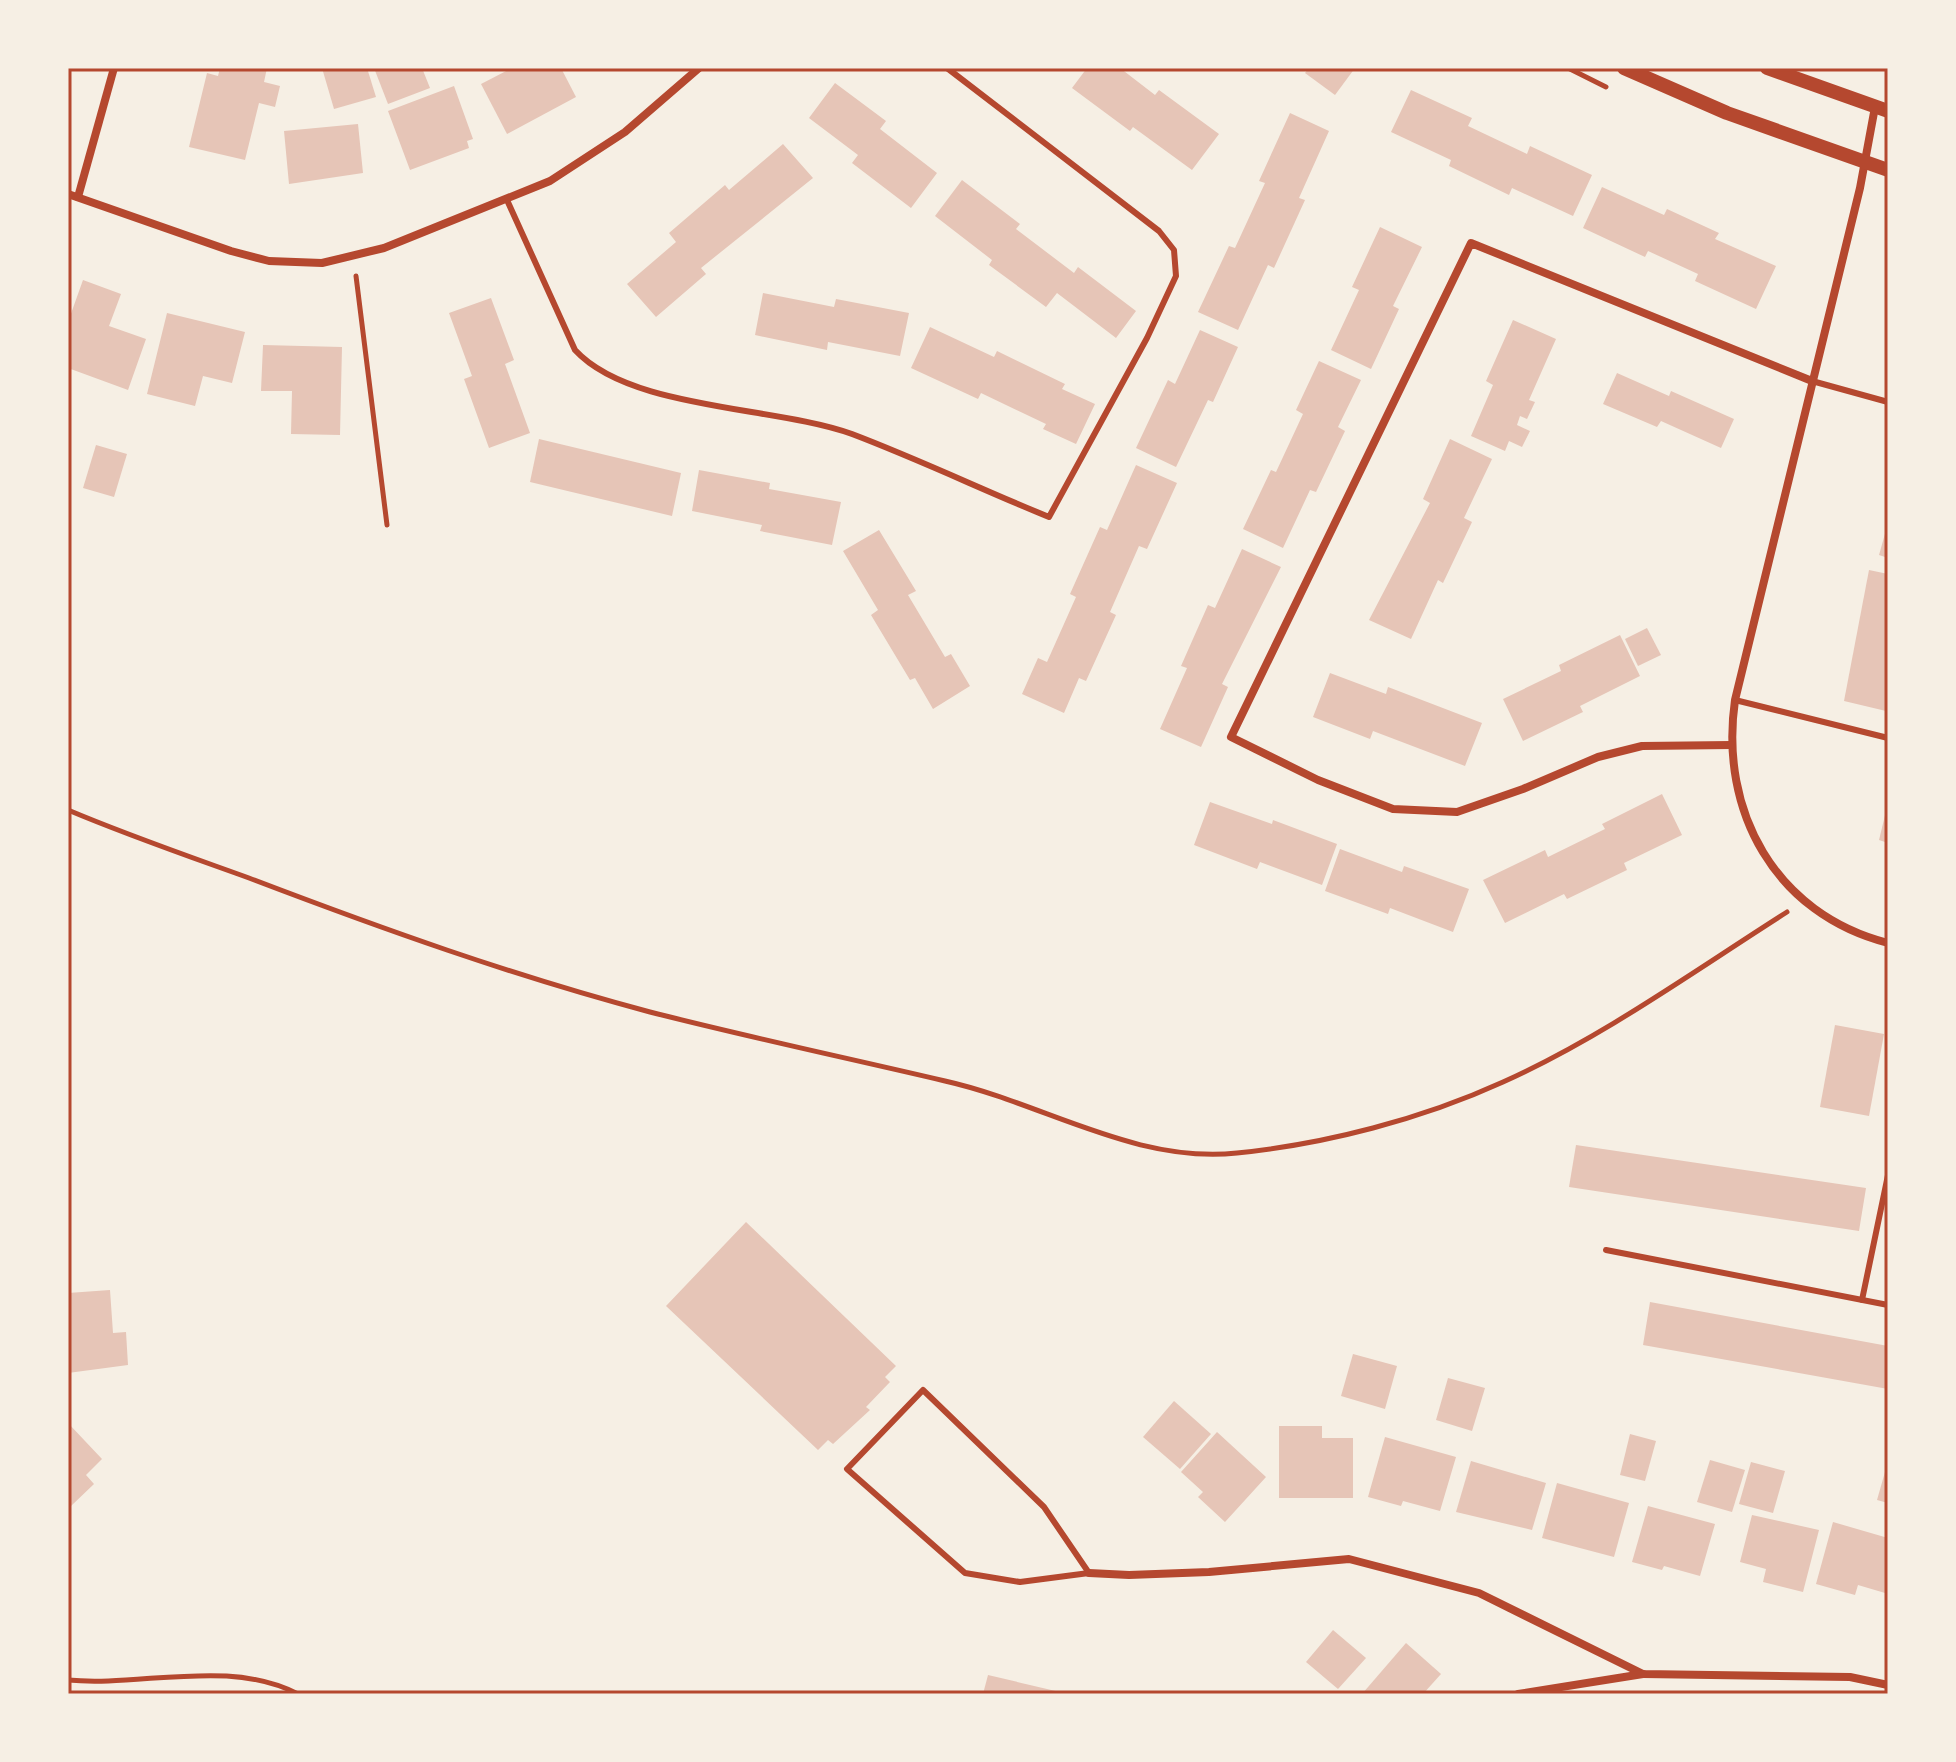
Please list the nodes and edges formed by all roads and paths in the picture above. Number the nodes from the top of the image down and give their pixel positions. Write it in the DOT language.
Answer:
graph roads {
  1 [pos="114,68"];
  2 [pos="699,68"];
  3 [pos="947,68"];
  4 [pos="1624,68"];
  5 [pos="1767,68"];
  6 [pos="1881,109"];
  7 [pos="1864,163"];
  8 [pos="1888,170"];
  9 [pos="68,194"];
  10 [pos="78,197"];
  11 [pos="507,200"];
  12 [pos="353,256"];
  13 [pos="1812,381"];
  14 [pos="1888,402"];
  15 [pos="387,525"];
  16 [pos="1735,700"];
  17 [pos="1888,738"];
  18 [pos="1731,745"];
  19 [pos="68,810"];
  20 [pos="1804,901"];
  21 [pos="1888,943"];
  22 [pos="1888,1175"];
  23 [pos="1606,1250"];
  24 [pos="1862,1300"];
  25 [pos="1888,1305"];
  26 [pos="1089,1573"];
  27 [pos="1643,1674"];
  28 [pos="68,1680"];
  29 [pos="1888,1685"];
  30 [pos="298,1694"];
  31 [pos="1518,1694"];
  1 -- 10 [label="street"];
  2 -- 11 [label="street"];
  3 -- 11 [label="lane"];
  4 -- 7 [label="street"];
  5 -- 6 [label="street"];
  6 -- 7 [label="street"];
  7 -- 8 [label="street"];
  7 -- 13 [label="street"];
  9 -- 10 [label="street"];
  10 -- 12 [label="street"];
  11 -- 12 [label="street"];
  12 -- 15 [label="path"];
  13 -- 14 [label="lane"];
  13 -- 16 [label="street"];
  13 -- 18 [label="street"];
  16 -- 17 [label="lane"];
  16 -- 18 [label="street"];
  18 -- 20 [label="street"];
  19 -- 20 [label="path"];
  20 -- 21 [label="street"];
  22 -- 24 [label="lane"];
  23 -- 24 [label="lane"];
  24 -- 25 [label="lane"];
  26 -- 26 [label="lane"];
  26 -- 27 [label="street"];
  27 -- 29 [label="street"];
  27 -- 31 [label="street"];
  28 -- 30 [label="path"];
}
